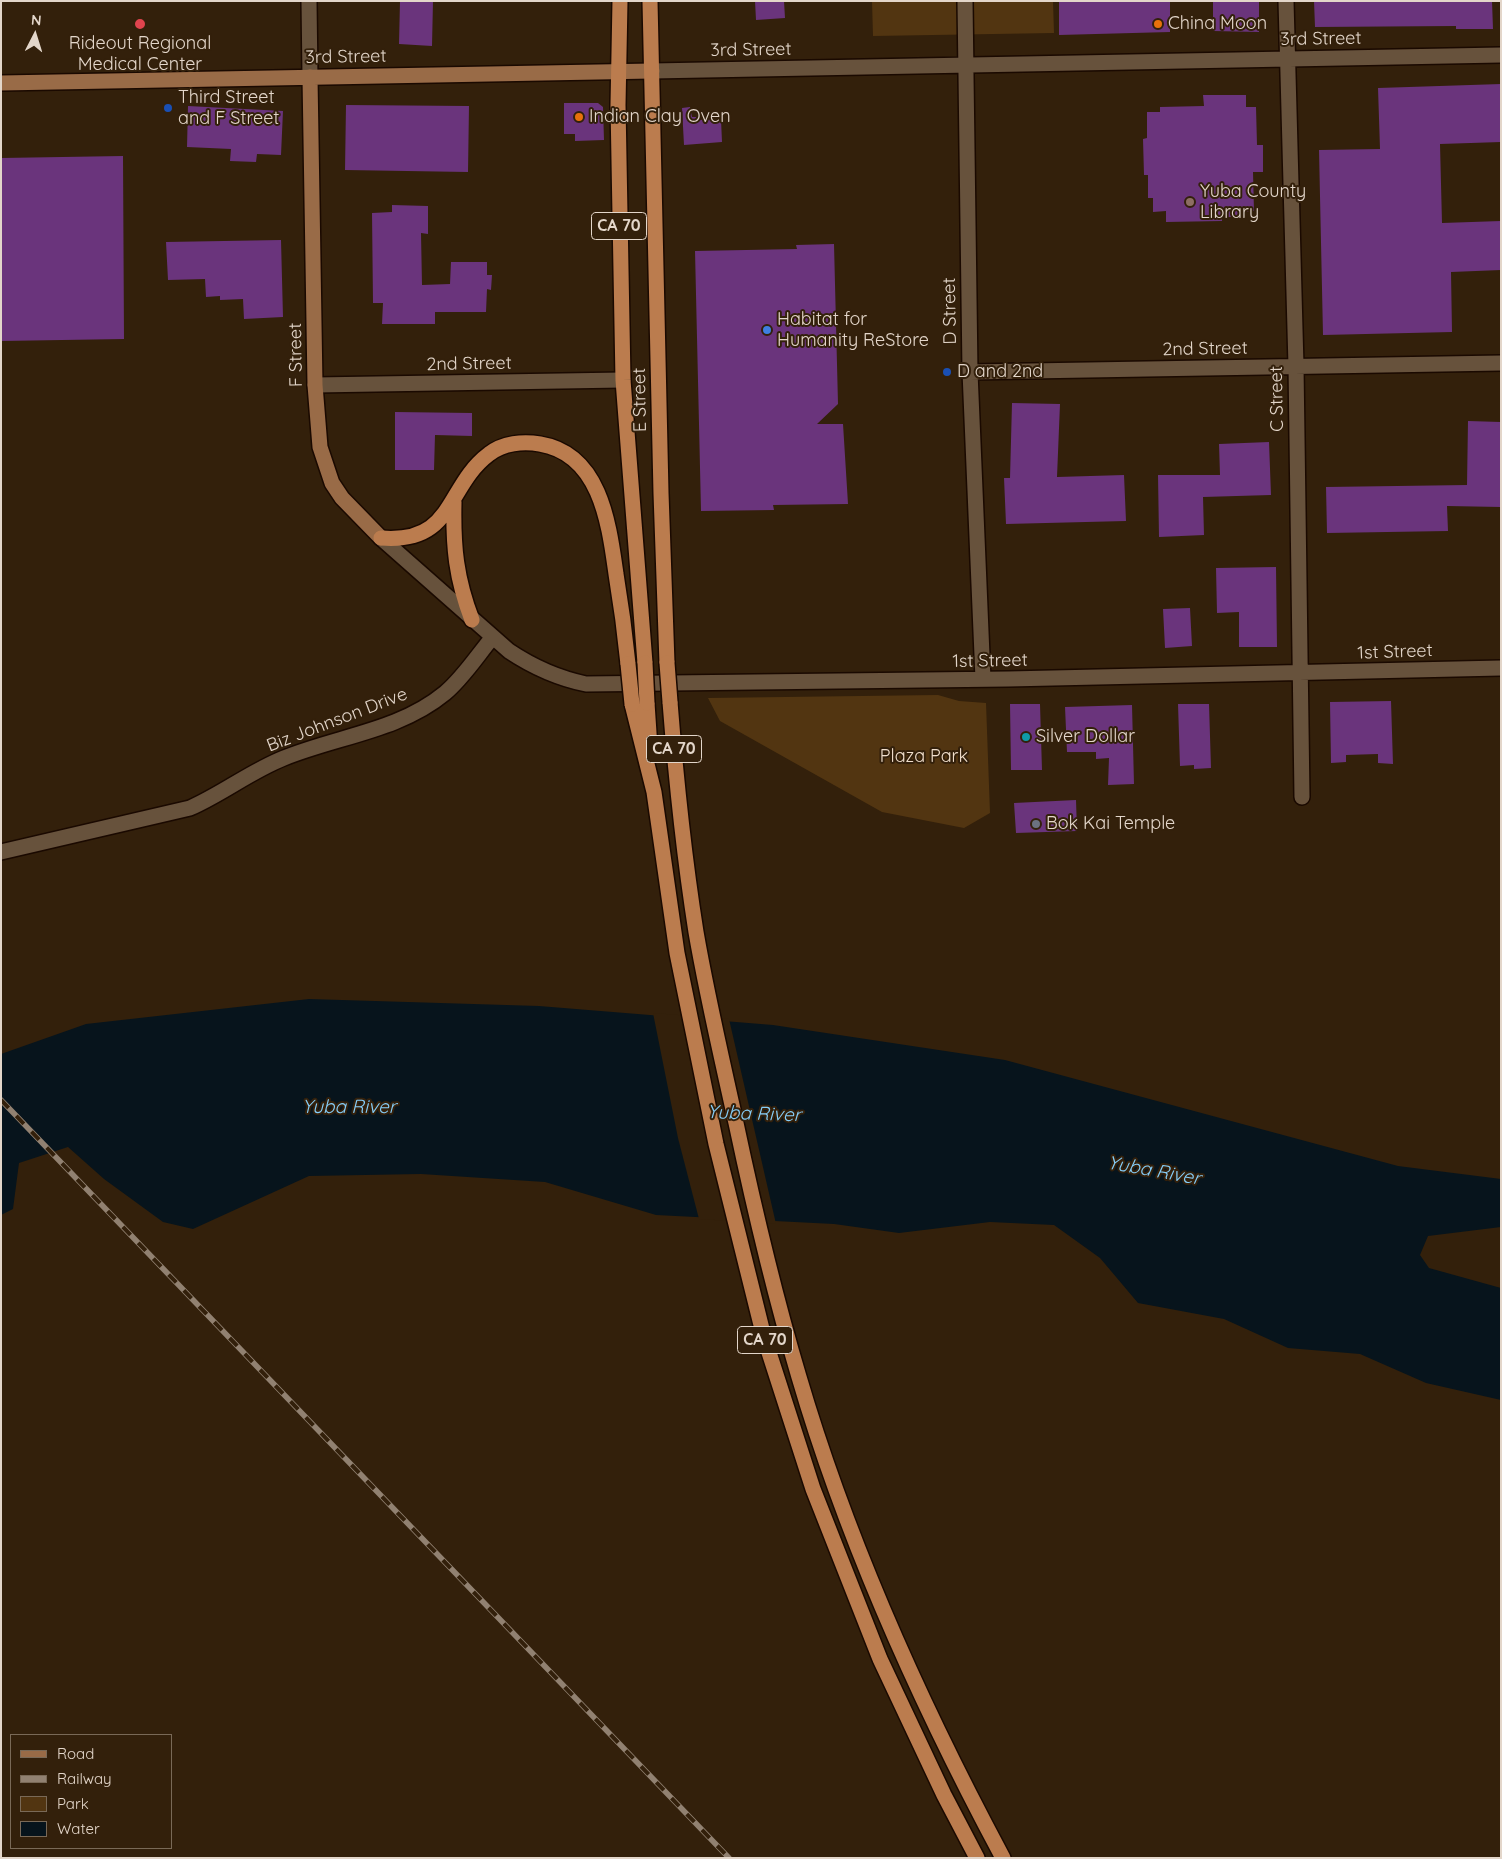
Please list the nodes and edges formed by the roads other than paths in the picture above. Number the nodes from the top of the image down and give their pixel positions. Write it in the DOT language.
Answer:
graph roads {
  1 [pos="308,1"];
  2 [pos="620,1"];
  3 [pos="650,1"];
  4 [pos="965,1"];
  5 [pos="1286,1"];
  6 [pos="1501,55"];
  7 [pos="1287,58"];
  8 [pos="966,65"];
  9 [pos="652,71"];
  10 [pos="618,72"];
  11 [pos="310,76"];
  12 [pos="1,82"];
  13 [pos="1501,363"];
  14 [pos="1296,366"];
  15 [pos="970,372"];
  16 [pos="623,380"];
  17 [pos="315,385"];
  18 [pos="454,502"];
  19 [pos="381,538"];
  20 [pos="472,620"];
  21 [pos="492,638"];
  22 [pos="1501,668"];
  23 [pos="1299,674"];
  24 [pos="983,680"];
  25 [pos="639,703"];
  26 [pos="1302,797"];
  27 [pos="1,852"];
  28 [pos="977,1858"];
  29 [pos="1003,1858"];
  1 -- 11 [label="street, F Street"];
  2 -- 10 [label="highway, E Street / CA 70"];
  3 -- 9 [label="highway, E Street / CA 70"];
  4 -- 8 [label="street, D Street"];
  5 -- 7 [label="street, C Street"];
  6 -- 7 [label="street, 3rd Street"];
  7 -- 8 [label="street, 3rd Street"];
  7 -- 14 [label="street, C Street"];
  8 -- 9 [label="street, 3rd Street"];
  8 -- 15 [label="street, D Street"];
  9 -- 10 [label="main road, 3rd Street"];
  9 -- 29 [label="highway, E Street / CA 70, bridge"];
  10 -- 11 [label="main road, 3rd Street"];
  10 -- 16 [label="highway, E Street / CA 70"];
  11 -- 12 [label="main road, 3rd Street"];
  11 -- 17 [label="main road, F Street"];
  13 -- 14 [label="street, 2nd Street"];
  14 -- 15 [label="street, 2nd Street"];
  14 -- 23 [label="street, C Street"];
  15 -- 24 [label="street, D Street"];
  16 -- 17 [label="street, 2nd Street"];
  16 -- 25 [label="highway, E Street / CA 70, bridge"];
  17 -- 19 [label="main road, F Street"];
  18 -- 19 [label="highway"];
  18 -- 20 [label="highway"];
  18 -- 25 [label="highway, bridge"];
  19 -- 20 [label="street, F Street"];
  20 -- 21 [label="street, F Street"];
  21 -- 24 [label="street, 1st Street"];
  21 -- 27 [label="street, Biz Johnson Drive"];
  22 -- 23 [label="street, 1st Street"];
  23 -- 24 [label="street, 1st Street"];
  23 -- 26 [label="street, C Street"];
  25 -- 28 [label="highway, E Street / CA 70"];
}
